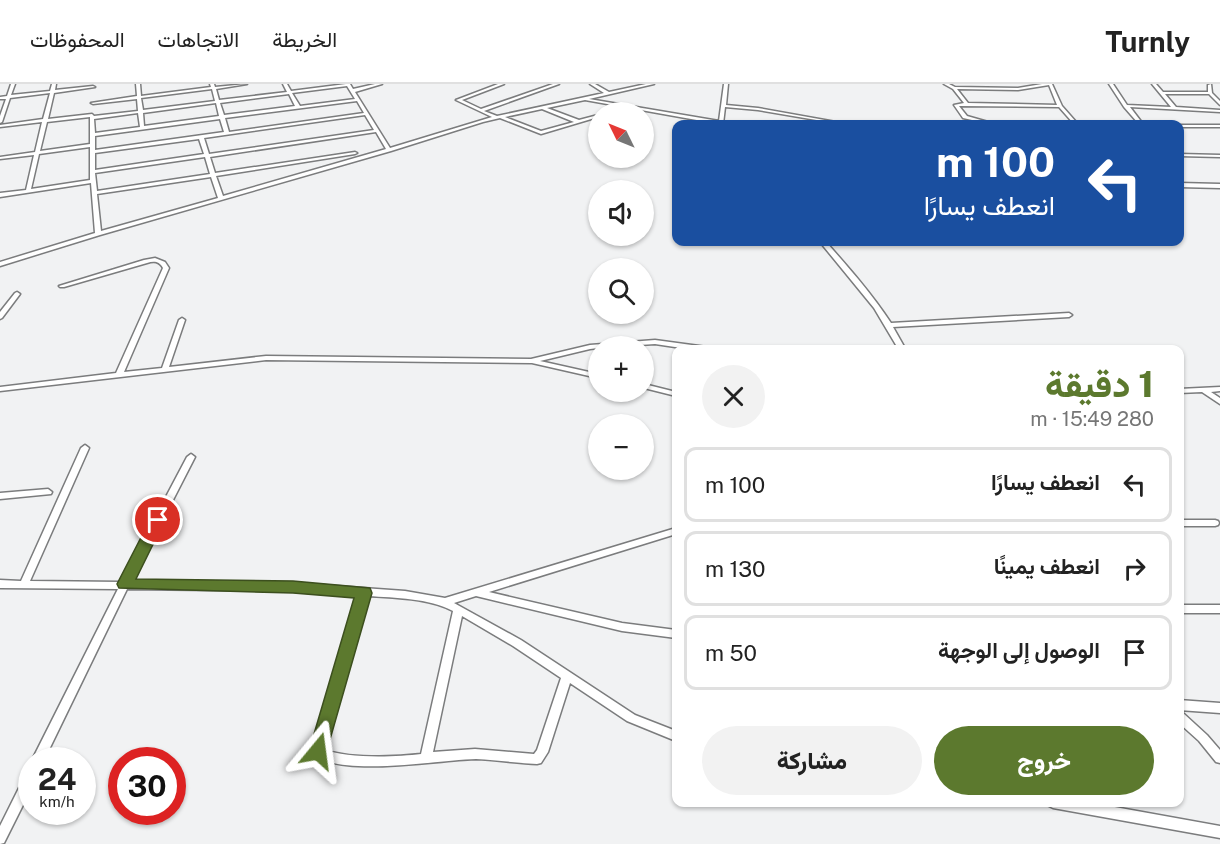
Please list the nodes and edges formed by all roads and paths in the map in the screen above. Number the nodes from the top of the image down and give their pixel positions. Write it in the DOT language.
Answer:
graph roads {
  1 [pos="13,84"];
  2 [pos="54,84"];
  3 [pos="138,84"];
  4 [pos="176,84"];
  5 [pos="245,84"];
  6 [pos="285,84"];
  7 [pos="308,84"];
  8 [pos="348,84"];
  9 [pos="380,84"];
  10 [pos="502,84"];
  11 [pos="557,84"];
  12 [pos="592,84"];
  13 [pos="618,84"];
  14 [pos="652,84"];
  15 [pos="726,84"];
  16 [pos="946,84"];
  17 [pos="1050,84"];
  18 [pos="1111,84"];
  19 [pos="1154,84"];
  20 [pos="1210,85"];
  21 [pos="93,86"];
  22 [pos="213,86"];
  23 [pos="954,88"];
  24 [pos="627,89"];
  25 [pos="311,90"];
  26 [pos="352,91"];
  27 [pos="53,92"];
  28 [pos="178,92"];
  29 [pos="289,93"];
  30 [pos="1162,93"];
  31 [pos="1210,93"];
  32 [pos="609,94"];
  33 [pos="139,97"];
  34 [pos="8,98"];
  35 [pos="0,99"];
  36 [pos="583,99"];
  37 [pos="356,100"];
  38 [pos="218,102"];
  39 [pos="599,102"];
  40 [pos="93,103"];
  41 [pos="967,104"];
  42 [pos="1220,104"];
  43 [pos="724,106"];
  44 [pos="1060,106"];
  45 [pos="1126,106"];
  46 [pos="298,107"];
  47 [pos="543,108"];
  48 [pos="1174,108"];
  49 [pos="482,110"];
  50 [pos="1220,111"];
  51 [pos="140,112"];
  52 [pos="654,112"];
  53 [pos="365,114"];
  54 [pos="92,116"];
  55 [pos="222,117"];
  56 [pos="498,117"];
  57 [pos="588,119"];
  58 [pos="46,120"];
  59 [pos="698,120"];
  60 [pos="722,120"];
  61 [pos="821,120"];
  62 [pos="976,120"];
  63 [pos="1072,120"];
  64 [pos="1138,120"];
  65 [pos="579,122"];
  66 [pos="0,124"];
  67 [pos="301,124"];
  68 [pos="1184,126"];
  69 [pos="1220,126"];
  70 [pos="141,128"];
  71 [pos="376,131"];
  72 [pos="227,133"];
  73 [pos="92,135"];
  74 [pos="345,136"];
  75 [pos="201,137"];
  76 [pos="309,141"];
  77 [pos="93,148"];
  78 [pos="389,150"];
  79 [pos="37,153"];
  80 [pos="208,155"];
  81 [pos="1184,155"];
  82 [pos="356,156"];
  83 [pos="1220,156"];
  84 [pos="0,158"];
  85 [pos="93,172"];
  86 [pos="214,175"];
  87 [pos="93,181"];
  88 [pos="1184,185"];
  89 [pos="1220,186"];
  90 [pos="28,191"];
  91 [pos="94,193"];
  92 [pos="0,195"];
  93 [pos="221,198"];
  94 [pos="98,234"];
  95 [pos="827,246"];
  96 [pos="0,264"];
  97 [pos="62,286"];
  98 [pos="17,294"];
  99 [pos="1,314"];
  100 [pos="1069,315"];
  101 [pos="182,320"];
  102 [pos="890,324"];
  103 [pos="677,345"];
  104 [pos="900,345"];
  105 [pos="531,361"];
  106 [pos="165,369"];
  107 [pos="588,374"];
  108 [pos="118,375"];
  109 [pos="654,388"];
  110 [pos="0,389"];
  111 [pos="1204,389"];
  112 [pos="1220,389"];
  113 [pos="1184,391"];
  114 [pos="672,393"];
  115 [pos="1220,402"];
  116 [pos="85,448"];
  117 [pos="191,457"];
  118 [pos="48,492"];
  119 [pos="0,496"];
  120 [pos="1184,523"];
  121 [pos="1215,523"];
  122 [pos="672,532"];
  123 [pos="25,582"];
  124 [pos="0,584"];
  125 [pos="125,584"];
  126 [pos="476,592"];
  127 [pos="364,593"];
  128 [pos="445,602"];
  129 [pos="1184,609"];
  130 [pos="1220,609"];
  131 [pos="458,610"];
  132 [pos="672,633"];
  133 [pos="567,676"];
  134 [pos="1184,705"];
  135 [pos="1220,708"];
  136 [pos="1184,721"];
  137 [pos="672,734"];
  138 [pos="44,747"];
  139 [pos="426,758"];
  140 [pos="1220,758"];
  141 [pos="18,802"];
  142 [pos="1081,807"];
  143 [pos="1220,832"];
  144 [pos="0,838"];
  1 -- 34 [label="street"];
  2 -- 27 [label="street"];
  3 -- 33 [label="street"];
  4 -- 28 [label="street"];
  5 -- 22 [label="street"];
  6 -- 29 [label="street"];
  7 -- 25 [label="street"];
  8 -- 25 [label="street"];
  8 -- 26 [label="street"];
  9 -- 26 [label="street"];
  10 -- 49 [label="street"];
  11 -- 49 [label="street"];
  12 -- 32 [label="street"];
  13 -- 24 [label="street"];
  14 -- 24 [label="street"];
  15 -- 43 [label="street"];
  16 -- 23 [label="street"];
  17 -- 23 [label="street"];
  17 -- 44 [label="street"];
  18 -- 45 [label="street"];
  19 -- 30 [label="street"];
  20 -- 31 [label="street"];
  21 -- 27 [label="street"];
  21 -- 40 [label="street"];
  22 -- 28 [label="street"];
  22 -- 38 [label="street"];
  23 -- 41 [label="street"];
  24 -- 32 [label="street"];
  25 -- 29 [label="street"];
  26 -- 37 [label="street"];
  27 -- 34 [label="street"];
  27 -- 58 [label="street"];
  28 -- 33 [label="street"];
  29 -- 38 [label="street"];
  29 -- 46 [label="street"];
  30 -- 31 [label="street"];
  30 -- 48 [label="street"];
  31 -- 42 [label="street"];
  32 -- 36 [label="street"];
  33 -- 40 [label="street"];
  33 -- 51 [label="street"];
  34 -- 35 [label="street"];
  34 -- 66 [label="street"];
  36 -- 39 [label="street"];
  36 -- 47 [label="street"];
  37 -- 46 [label="street"];
  37 -- 53 [label="street"];
  38 -- 51 [label="street"];
  38 -- 55 [label="street"];
  40 -- 54 [label="street"];
  41 -- 44 [label="street"];
  41 -- 62 [label="street"];
  43 -- 60 [label="street"];
  43 -- 61 [label="street"];
  44 -- 63 [label="street"];
  45 -- 48 [label="street"];
  45 -- 64 [label="street"];
  46 -- 55 [label="street"];
  47 -- 56 [label="street"];
  47 -- 65 [label="street"];
  48 -- 50 [label="street"];
  49 -- 56 [label="street"];
  51 -- 54 [label="street"];
  51 -- 70 [label="street"];
  52 -- 59 [label="street"];
  53 -- 67 [label="street"];
  53 -- 71 [label="street"];
  54 -- 58 [label="street"];
  54 -- 73 [label="street"];
  55 -- 70 [label="street"];
  55 -- 72 [label="street"];
  56 -- 65 [label="street"];
  56 -- 78 [label="street"];
  57 -- 65 [label="street"];
  58 -- 66 [label="street"];
  58 -- 79 [label="street"];
  67 -- 72 [label="street"];
  67 -- 76 [label="street"];
  68 -- 69 [label="street"];
  70 -- 73 [label="street"];
  71 -- 74 [label="street"];
  71 -- 78 [label="street"];
  72 -- 75 [label="street"];
  73 -- 77 [label="street"];
  74 -- 76 [label="street"];
  74 -- 82 [label="street"];
  75 -- 77 [label="street"];
  75 -- 80 [label="street"];
  76 -- 80 [label="street"];
  77 -- 79 [label="street"];
  77 -- 85 [label="street"];
  78 -- 82 [label="street"];
  79 -- 84 [label="street"];
  79 -- 90 [label="street"];
  80 -- 85 [label="street"];
  80 -- 86 [label="street"];
  81 -- 83 [label="street"];
  82 -- 86 [label="street"];
  82 -- 93 [label="street"];
  85 -- 87 [label="street"];
  86 -- 91 [label="street"];
  86 -- 93 [label="street"];
  87 -- 90 [label="street"];
  87 -- 91 [label="street"];
  88 -- 89 [label="street"];
  90 -- 92 [label="street"];
  91 -- 94 [label="street"];
  93 -- 94 [label="street"];
  94 -- 96 [label="street"];
  95 -- 102 [label="street"];
  97 -- 108 [label="street"];
  98 -- 99 [label="street"];
  100 -- 102 [label="street"];
  101 -- 106 [label="street"];
  102 -- 104 [label="street"];
  103 -- 105 [label="street"];
  105 -- 106 [label="street"];
  105 -- 107 [label="street"];
  106 -- 108 [label="street"];
  108 -- 110 [label="street"];
  109 -- 114 [label="street"];
  111 -- 112 [label="street"];
  111 -- 113 [label="street"];
  111 -- 115 [label="street"];
  116 -- 123 [label="street"];
  117 -- 125 [label="street"];
  118 -- 119 [label="street"];
  120 -- 121 [label="street"];
  122 -- 126 [label="street"];
  123 -- 124 [label="street"];
  123 -- 125 [label="street"];
  125 -- 127 [label="street"];
  125 -- 138 [label="street"];
  126 -- 128 [label="street"];
  126 -- 132 [label="street"];
  127 -- 128 [label="street"];
  127 -- 139 [label="street"];
  128 -- 131 [label="street"];
  129 -- 130 [label="street"];
  131 -- 133 [label="street"];
  131 -- 139 [label="street"];
  133 -- 137 [label="street"];
  133 -- 139 [label="street"];
  134 -- 135 [label="street"];
  136 -- 140 [label="street"];
  141 -- 144 [label="street"];
  142 -- 143 [label="street"];
}
